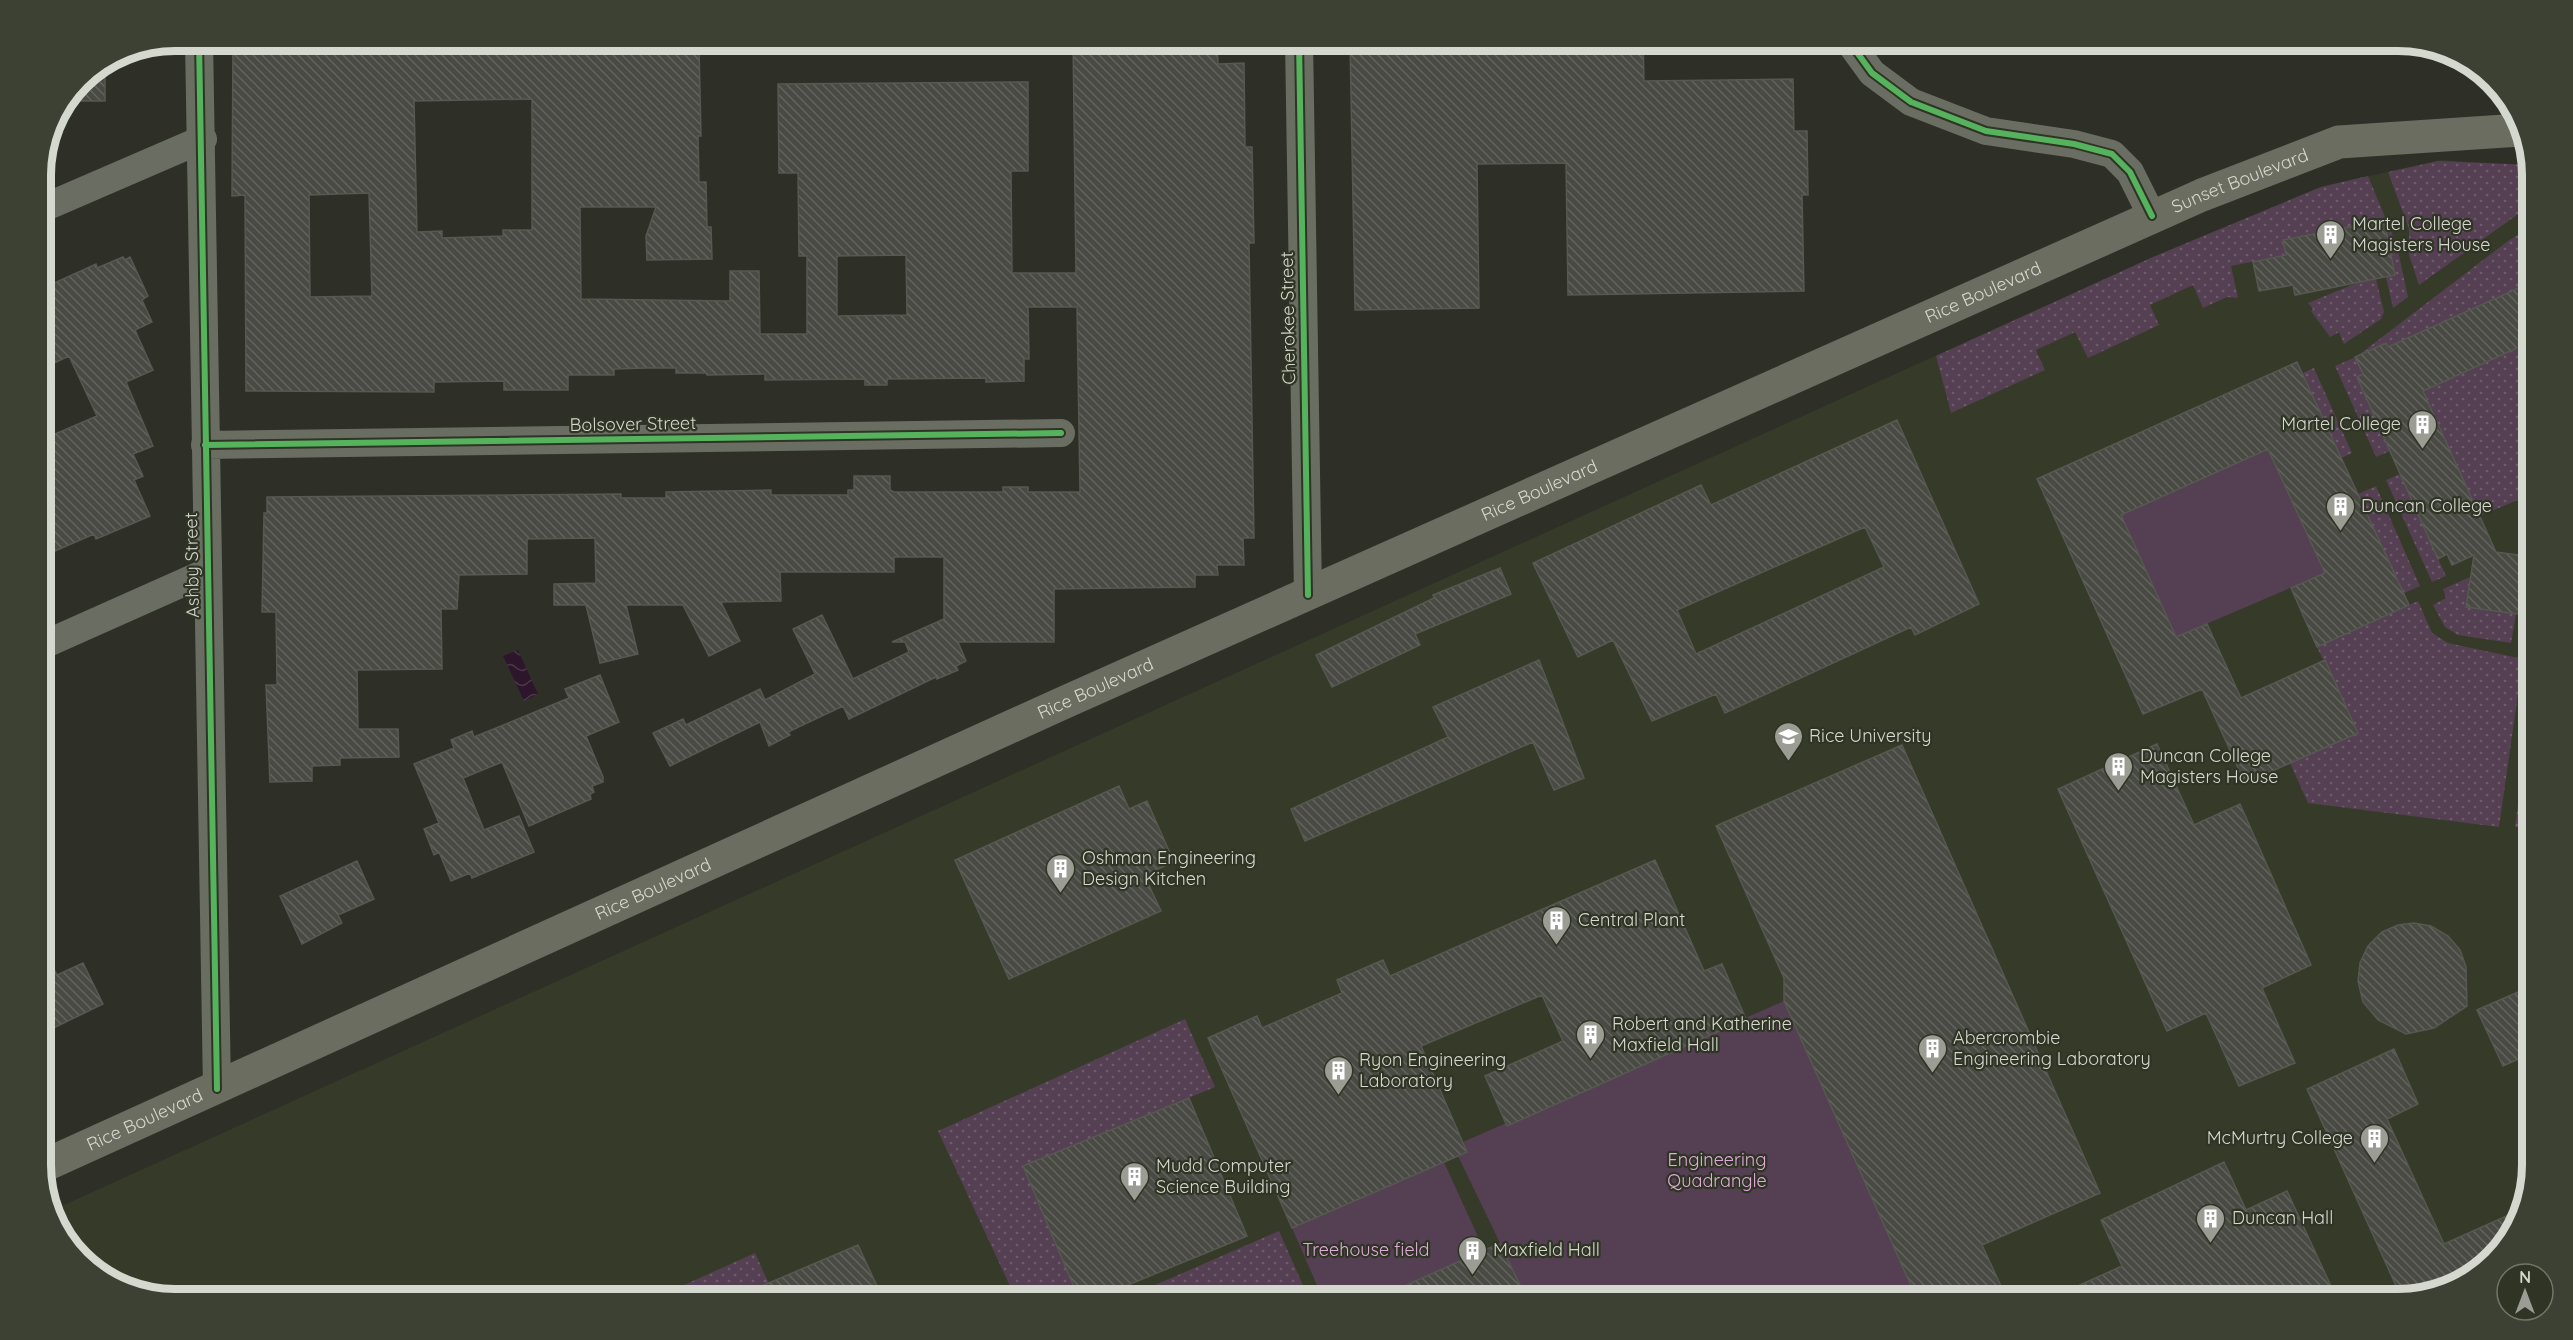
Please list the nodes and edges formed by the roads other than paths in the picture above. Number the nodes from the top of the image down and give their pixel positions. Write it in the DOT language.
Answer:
graph roads {
  1 [pos="199,51"];
  2 [pos="1299,51"];
  3 [pos="1856,51"];
  4 [pos="2513,130"];
  5 [pos="202,139"];
  6 [pos="51,205"];
  7 [pos="2152,216"];
  8 [pos="1061,433"];
  9 [pos="206,445"];
  10 [pos="207,572"];
  11 [pos="1308,595"];
  12 [pos="51,642"];
  13 [pos="217,1089"];
  14 [pos="51,1163"];
  1 -- 5 [label="street, Ashby Street"];
  2 -- 11 [label="street, Cherokee Street"];
  3 -- 7 [label="street, Sunset Boulevard"];
  4 -- 7 [label="main road, Sunset Boulevard"];
  5 -- 6 [label="street"];
  5 -- 9 [label="street, Ashby Street"];
  7 -- 11 [label="main road, Rice Boulevard"];
  8 -- 9 [label="street, Bolsover Street"];
  9 -- 10 [label="street, Ashby Street"];
  10 -- 12 [label="street"];
  10 -- 13 [label="street, Ashby Street"];
  11 -- 13 [label="main road, Rice Boulevard"];
  13 -- 14 [label="main road, Rice Boulevard"];
}
